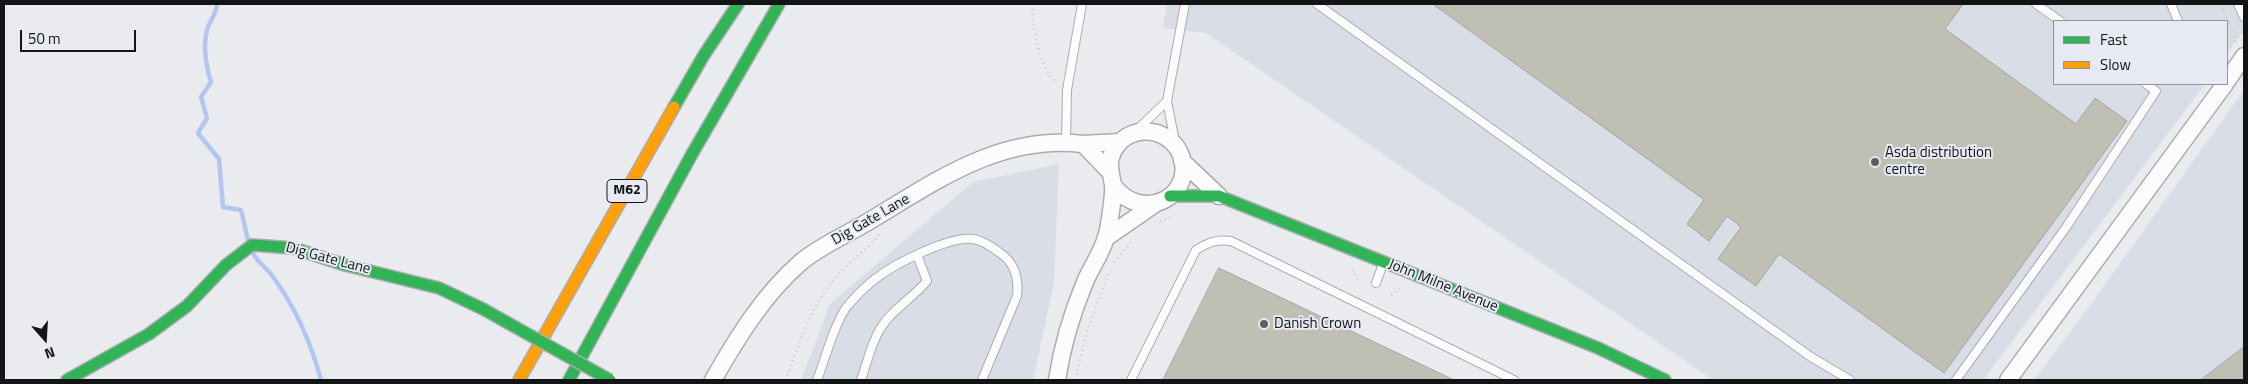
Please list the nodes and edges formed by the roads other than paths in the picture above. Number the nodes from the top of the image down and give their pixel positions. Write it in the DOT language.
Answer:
graph roads {
  1 [pos="738,4"];
  2 [pos="779,4"];
  3 [pos="1082,4"];
  4 [pos="1185,4"];
  5 [pos="1317,4"];
  6 [pos="2036,4"];
  7 [pos="2171,4"];
  8 [pos="2238,4"];
  9 [pos="2244,17"];
  10 [pos="2059,20"];
  11 [pos="2178,20"];
  12 [pos="2239,52"];
  13 [pos="2228,77"];
  14 [pos="2224,85"];
  15 [pos="2158,87"];
  16 [pos="1167,101"];
  17 [pos="1126,138"];
  18 [pos="1066,142"];
  19 [pos="1083,144"];
  20 [pos="1179,154"];
  21 [pos="1111,178"];
  22 [pos="1170,196"];
  23 [pos="1219,196"];
  24 [pos="1155,204"];
  25 [pos="1106,238"];
  26 [pos="917,255"];
  27 [pos="1384,262"];
  28 [pos="1376,283"];
  29 [pos="67,380"];
  30 [pos="519,380"];
  31 [pos="569,380"];
  32 [pos="610,380"];
  33 [pos="713,380"];
  34 [pos="817,380"];
  35 [pos="861,380"];
  36 [pos="982,380"];
  37 [pos="1057,380"];
  38 [pos="1131,380"];
  39 [pos="1514,380"];
  40 [pos="1665,380"];
  41 [pos="1850,380"];
  42 [pos="1956,380"];
  43 [pos="2008,380"];
  1 -- 30 [label="main road, M62"];
  2 -- 31 [label="main road, M62"];
  3 -- 18 [label="lane"];
  4 -- 16 [label="lane"];
  5 -- 41 [label="lane"];
  6 -- 10 [label="lane"];
  7 -- 11 [label="lane"];
  8 -- 9 [label="lane"];
  12 -- 13 [label="street"];
  14 -- 43 [label="street"];
  15 -- 42 [label="lane"];
  16 -- 17 [label="lane"];
  16 -- 20 [label="lane"];
  17 -- 19 [label="street, Dig Gate Lane"];
  17 -- 20 [label="street"];
  17 -- 21 [label="street"];
  18 -- 19 [label="street, Dig Gate Lane"];
  18 -- 33 [label="street, Dig Gate Lane"];
  19 -- 21 [label="street"];
  20 -- 22 [label="street"];
  20 -- 23 [label="street, John Milne Avenue"];
  21 -- 24 [label="street"];
  21 -- 25 [label="street"];
  22 -- 23 [label="main road, John Milne Avenue"];
  22 -- 24 [label="street"];
  23 -- 27 [label="main road, John Milne Avenue"];
  24 -- 25 [label="street"];
  25 -- 37 [label="street"];
  26 -- 34 [label="lane"];
  26 -- 35 [label="lane"];
  26 -- 36 [label="lane"];
  27 -- 28 [label="lane"];
  27 -- 40 [label="main road, John Milne Avenue"];
  29 -- 32 [label="main road, Dig Gate Lane, bridge"];
  38 -- 39 [label="lane"];
}
